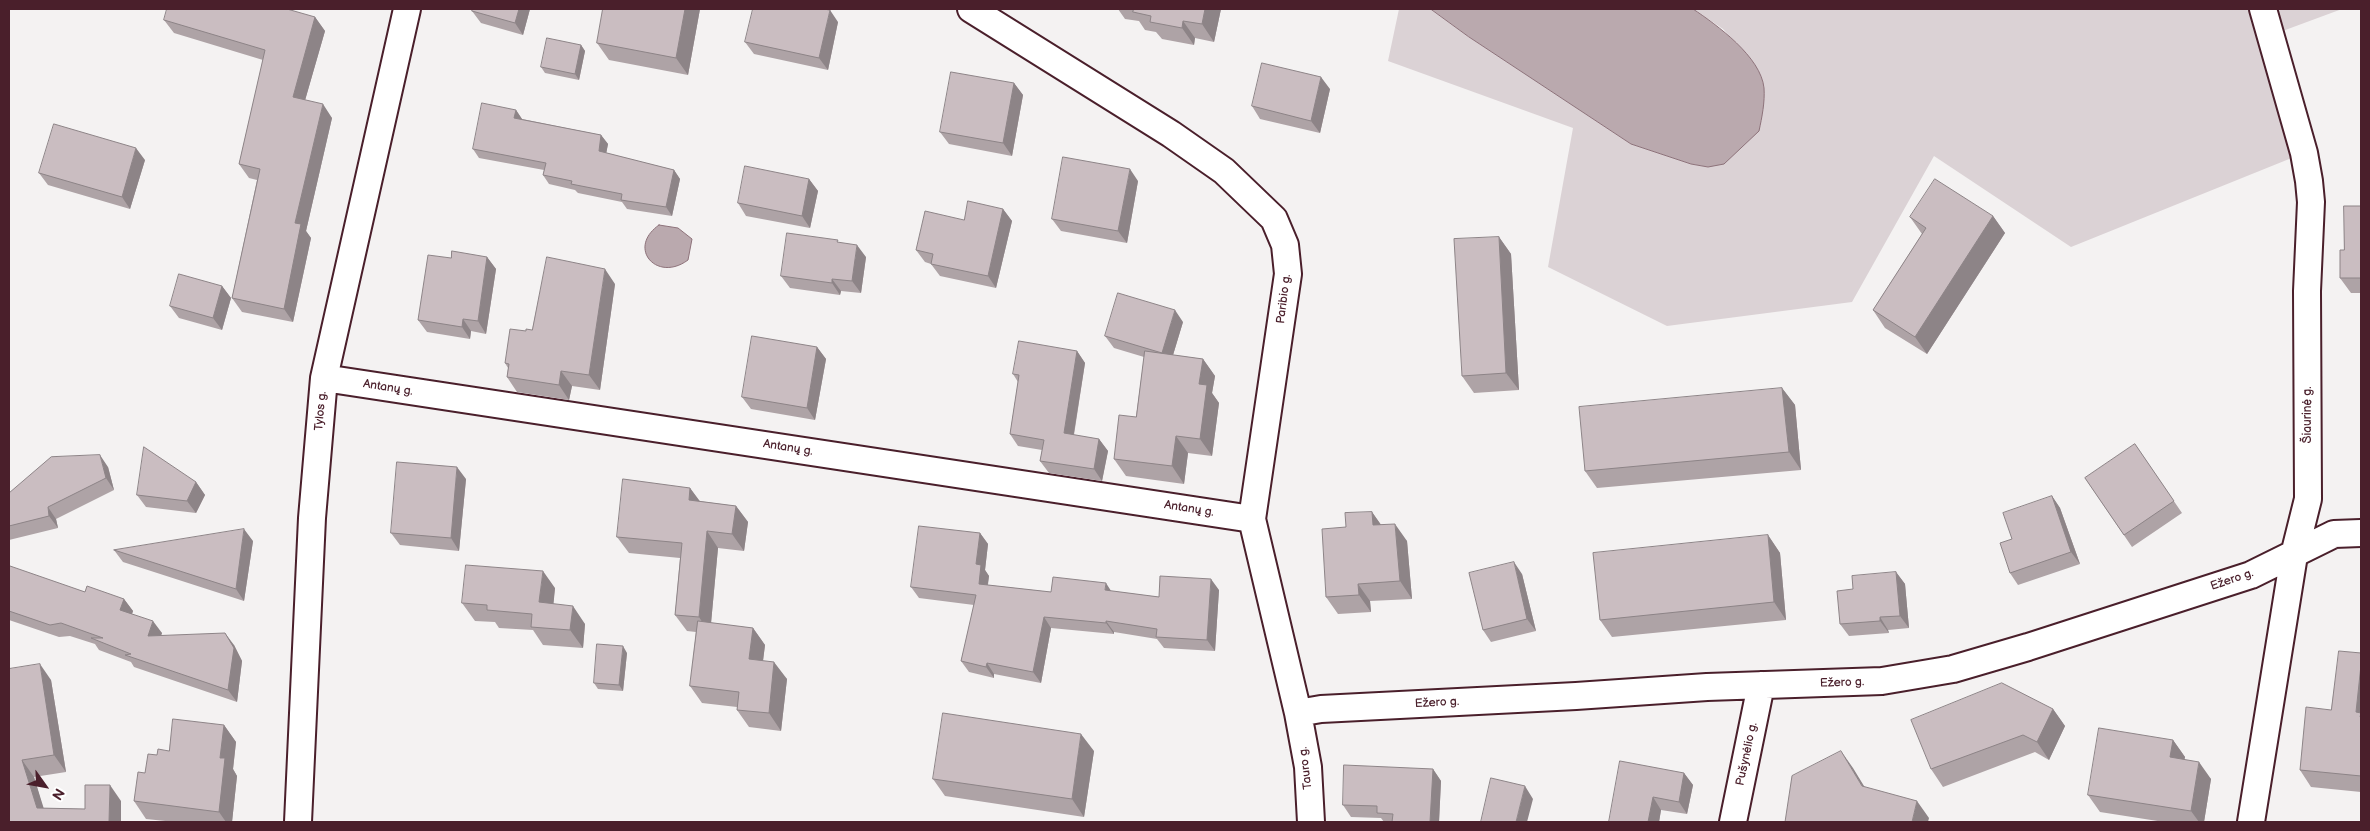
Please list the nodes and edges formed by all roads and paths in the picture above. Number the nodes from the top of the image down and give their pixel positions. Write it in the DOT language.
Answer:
graph roads {
  1 [pos="407,9"];
  2 [pos="971,9"];
  3 [pos="2263,9"];
  4 [pos="324,378"];
  5 [pos="1252,519"];
  6 [pos="2361,533"];
  7 [pos="2294,555"];
  8 [pos="1761,685"];
  9 [pos="1298,714"];
  10 [pos="298,822"];
  11 [pos="1311,822"];
  12 [pos="1733,822"];
  13 [pos="2252,822"];
  1 -- 4 [label="street, Tylos g."];
  2 -- 5 [label="street, Paribio g."];
  3 -- 7 [label="street, Šiaurinė g."];
  4 -- 5 [label="street, Antanų g."];
  4 -- 10 [label="street, Tylos g."];
  5 -- 9 [label="street, Paribio g."];
  6 -- 7 [label="street, Ežero g."];
  7 -- 8 [label="street, Ežero g."];
  7 -- 13 [label="street, Šiaurinė g."];
  8 -- 9 [label="street, Ežero g."];
  8 -- 12 [label="street, Pušynėlio g."];
  9 -- 11 [label="street, Tauro g."];
}
